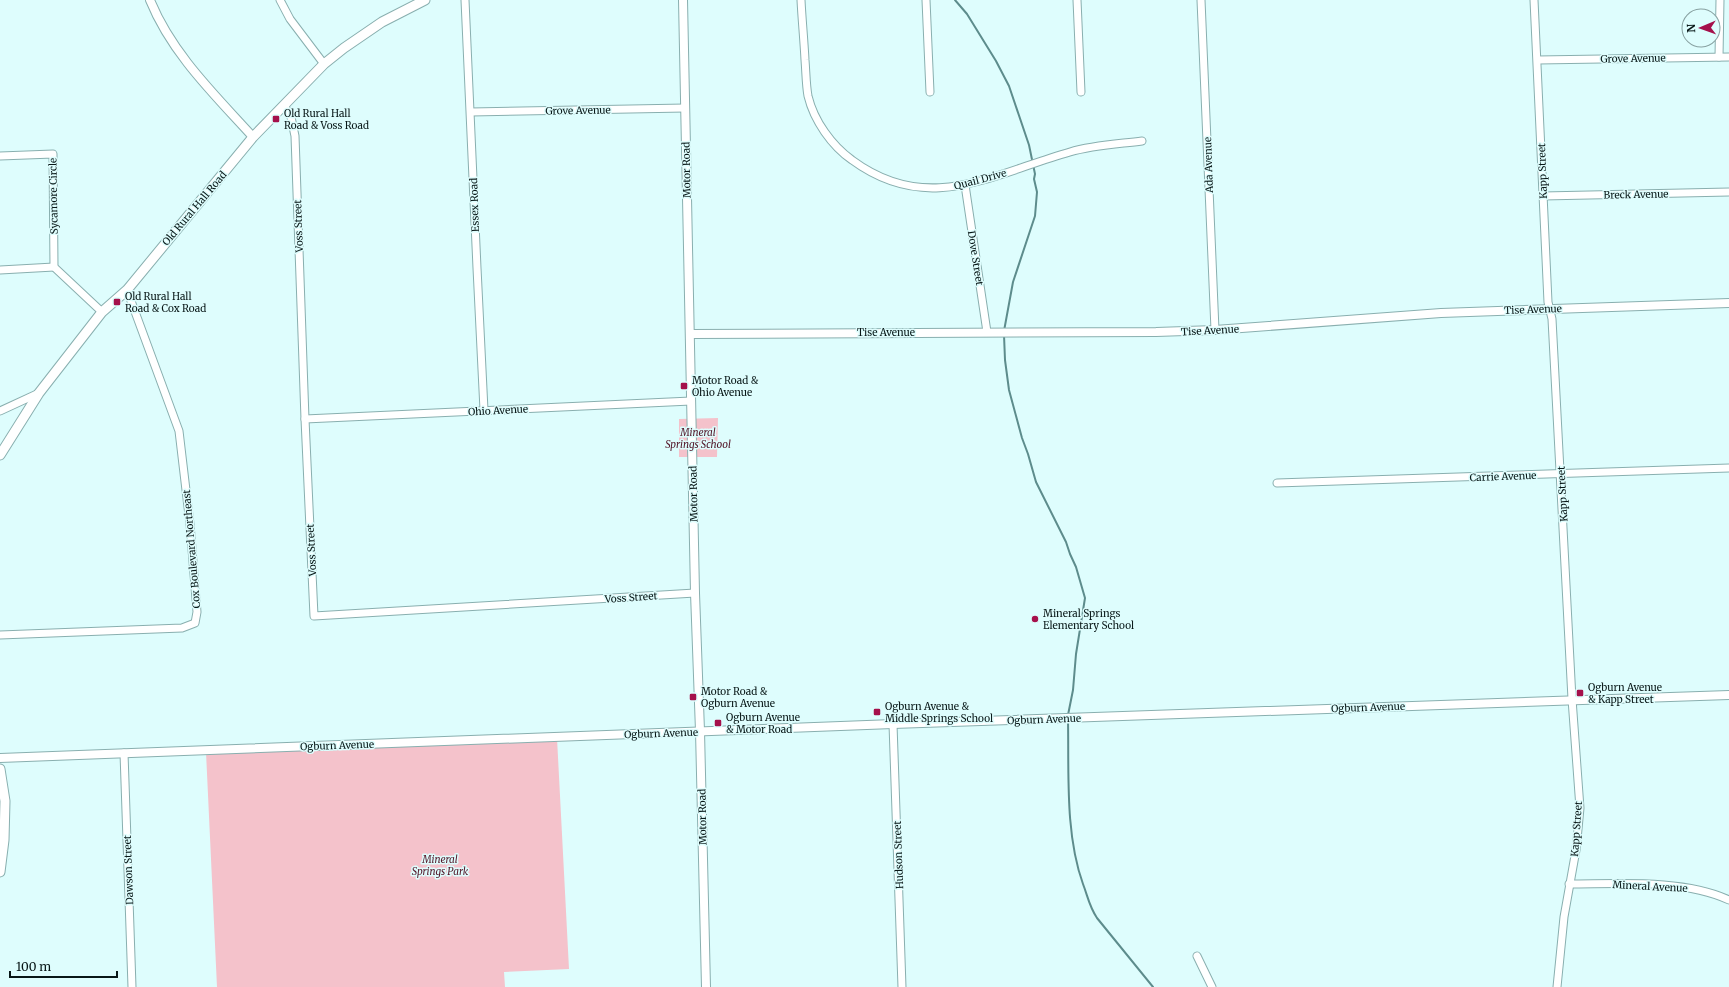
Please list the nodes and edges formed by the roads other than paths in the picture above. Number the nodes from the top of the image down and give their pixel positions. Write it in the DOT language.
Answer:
graph roads {
  1 [pos="150,0"];
  2 [pos="280,0"];
  3 [pos="425,0"];
  4 [pos="465,0"];
  5 [pos="682,0"];
  6 [pos="801,0"];
  7 [pos="926,0"];
  8 [pos="1077,0"];
  9 [pos="1201,0"];
  10 [pos="1534,0"];
  11 [pos="1720,0"];
  12 [pos="1719,57"];
  13 [pos="1729,57"];
  14 [pos="1538,60"];
  15 [pos="324,64"];
  16 [pos="930,92"];
  17 [pos="1081,92"];
  18 [pos="284,105"];
  19 [pos="685,108"];
  20 [pos="471,112"];
  21 [pos="253,137"];
  22 [pos="1142,141"];
  23 [pos="0,156"];
  24 [pos="964,185"];
  25 [pos="1729,192"];
  26 [pos="1542,196"];
  27 [pos="54,267"];
  28 [pos="0,270"];
  29 [pos="127,290"];
  30 [pos="1729,303"];
  31 [pos="1550,308"];
  32 [pos="102,312"];
  33 [pos="1215,330"];
  34 [pos="987,332"];
  35 [pos="690,334"];
  36 [pos="39,393"];
  37 [pos="691,401"];
  38 [pos="484,410"];
  39 [pos="0,411"];
  40 [pos="305,419"];
  41 [pos="0,455"];
  42 [pos="1729,468"];
  43 [pos="1561,474"];
  44 [pos="1277,483"];
  45 [pos="695,593"];
  46 [pos="0,635"];
  47 [pos="1729,695"];
  48 [pos="1572,699"];
  49 [pos="893,724"];
  50 [pos="700,731"];
  51 [pos="124,753"];
  52 [pos="0,758"];
  53 [pos="0,769"];
  54 [pos="0,872"];
  55 [pos="1569,884"];
  56 [pos="1729,900"];
  57 [pos="1197,956"];
  58 [pos="132,987"];
  59 [pos="706,987"];
  60 [pos="902,987"];
  61 [pos="1212,987"];
  62 [pos="1557,987"];
  1 -- 21 [label="street"];
  2 -- 15 [label="street"];
  3 -- 15 [label="main road, Old Rural Hall Road"];
  4 -- 20 [label="street, Essex Road"];
  5 -- 19 [label="street, Motor Road"];
  6 -- 24 [label="street, Quail Drive"];
  7 -- 16 [label="street"];
  8 -- 17 [label="street"];
  9 -- 33 [label="street, Ada Avenue"];
  10 -- 14 [label="street, Kapp Street"];
  11 -- 12 [label="street"];
  12 -- 13 [label="street, Grove Avenue"];
  12 -- 14 [label="street, Grove Avenue"];
  14 -- 26 [label="street, Kapp Street"];
  15 -- 18 [label="main road, Old Rural Hall Road"];
  18 -- 21 [label="main road, Old Rural Hall Road"];
  18 -- 40 [label="street, Voss Street"];
  19 -- 20 [label="street, Grove Avenue"];
  19 -- 35 [label="street, Motor Road"];
  20 -- 38 [label="street, Essex Road"];
  21 -- 29 [label="main road, Old Rural Hall Road"];
  22 -- 24 [label="street, Quail Drive"];
  23 -- 27 [label="street, Sycamore Circle"];
  24 -- 34 [label="street, Dove Street"];
  25 -- 26 [label="street, Breck Avenue"];
  26 -- 31 [label="street, Kapp Street"];
  27 -- 28 [label="street"];
  27 -- 32 [label="street"];
  29 -- 32 [label="main road, Old Rural Hall Road"];
  29 -- 46 [label="street, Cox Boulevard Northeast"];
  30 -- 31 [label="street, Tise Avenue"];
  31 -- 33 [label="street, Tise Avenue"];
  31 -- 43 [label="street, Kapp Street"];
  32 -- 36 [label="main road, Old Rural Hall Road"];
  33 -- 34 [label="street, Tise Avenue"];
  34 -- 35 [label="street, Tise Avenue"];
  35 -- 37 [label="street, Motor Road"];
  36 -- 39 [label="street"];
  36 -- 41 [label="main road, Old Rural Hall Road"];
  37 -- 38 [label="street, Ohio Avenue"];
  37 -- 45 [label="street, Motor Road"];
  38 -- 40 [label="street, Ohio Avenue"];
  40 -- 45 [label="street, Voss Street"];
  42 -- 43 [label="street, Carrie Avenue"];
  43 -- 44 [label="street, Carrie Avenue"];
  43 -- 48 [label="street, Kapp Street"];
  45 -- 50 [label="street, Motor Road"];
  47 -- 48 [label="street, Ogburn Avenue"];
  48 -- 49 [label="street, Ogburn Avenue"];
  48 -- 55 [label="street, Kapp Street"];
  49 -- 50 [label="street, Ogburn Avenue"];
  49 -- 60 [label="street, Hudson Street"];
  50 -- 51 [label="street, Ogburn Avenue"];
  50 -- 59 [label="street, Motor Road"];
  51 -- 52 [label="street, Ogburn Avenue"];
  51 -- 58 [label="street, Dawson Street"];
  53 -- 54 [label="main road"];
  55 -- 56 [label="street, Mineral Avenue"];
  55 -- 62 [label="street, Kapp Street"];
  57 -- 61 [label="street"];
}
